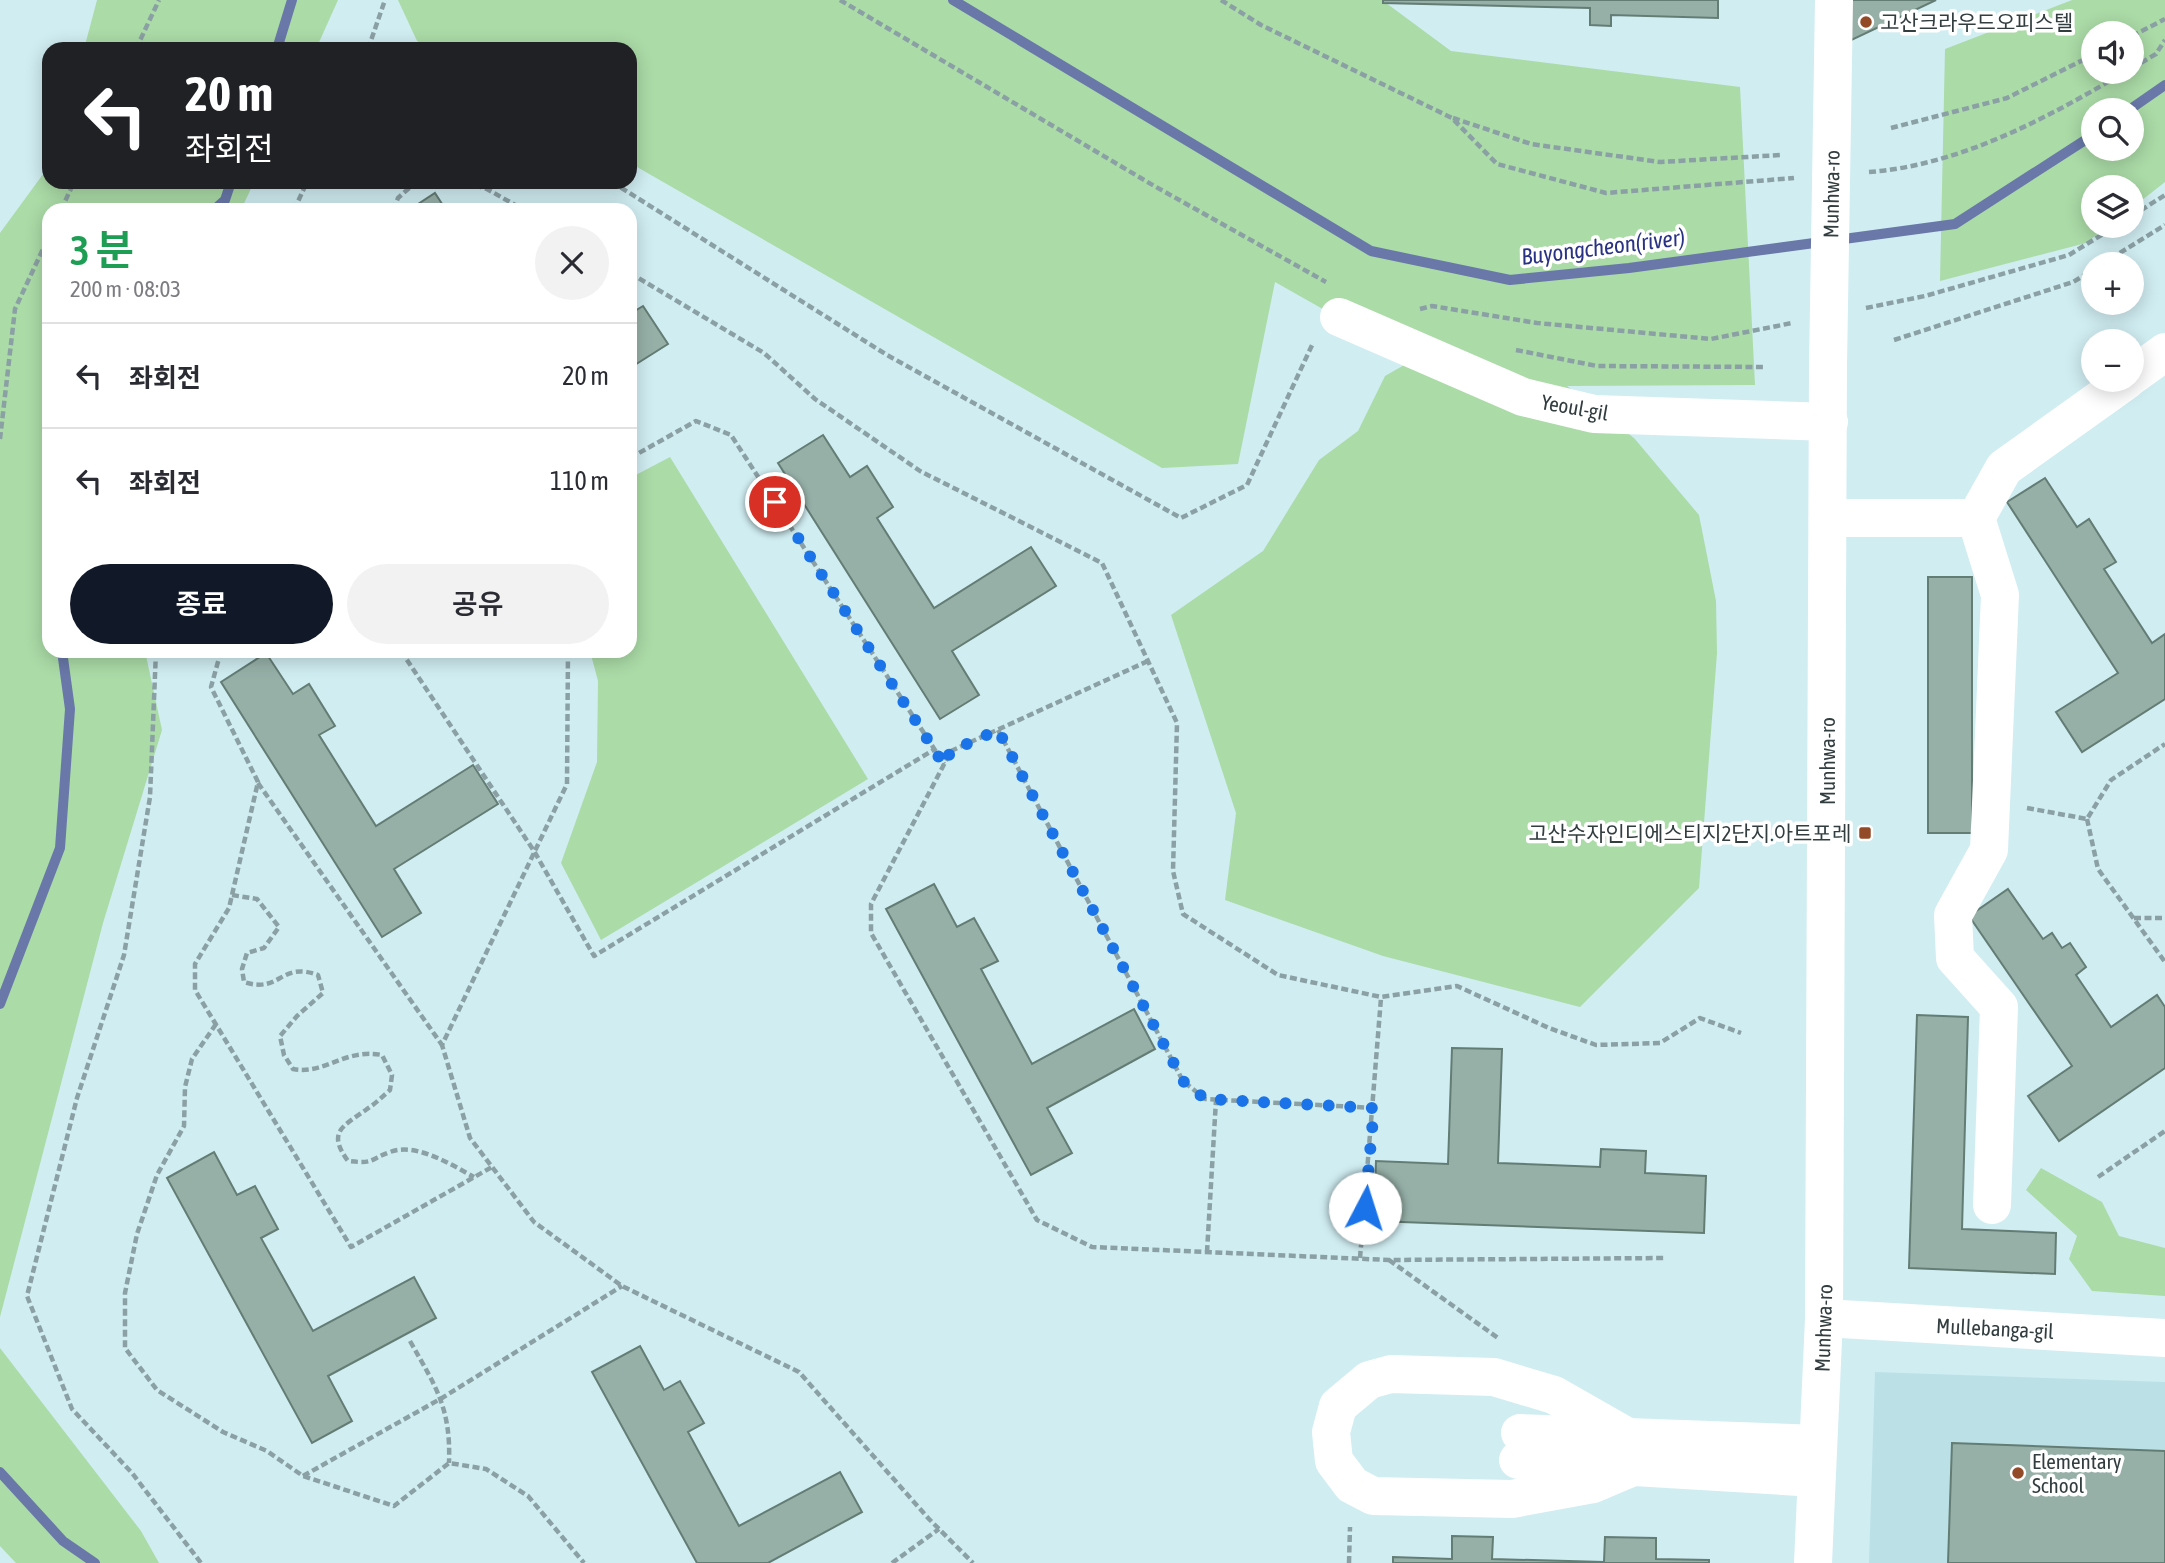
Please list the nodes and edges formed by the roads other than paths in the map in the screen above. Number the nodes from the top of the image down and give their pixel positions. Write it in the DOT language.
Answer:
graph roads {
  1 [pos="1834,0"];
  2 [pos="1331,315"];
  3 [pos="2165,352"];
  4 [pos="2144,367"];
  5 [pos="2109,392"];
  6 [pos="1829,422"];
  7 [pos="1828,518"];
  8 [pos="1976,518"];
  9 [pos="1992,1205"];
  10 [pos="1824,1318"];
  11 [pos="2165,1338"];
  12 [pos="1519,1446"];
  13 [pos="1629,1452"];
  14 [pos="1817,1461"];
  15 [pos="1813,1563"];
  1 -- 6 [label="street, Munhwa-ro"];
  2 -- 6 [label="street, Yeoul-gil"];
  3 -- 4 [label="street"];
  5 -- 8 [label="street"];
  6 -- 7 [label="street, Munhwa-ro"];
  7 -- 8 [label="street"];
  7 -- 10 [label="street, Munhwa-ro"];
  8 -- 9 [label="street"];
  10 -- 11 [label="street, Mullebanga-gil"];
  10 -- 14 [label="street, Munhwa-ro"];
  12 -- 13 [label="street"];
  13 -- 13 [label="street"];
  13 -- 14 [label="street"];
  14 -- 15 [label="street, Munhwa-ro"];
}
